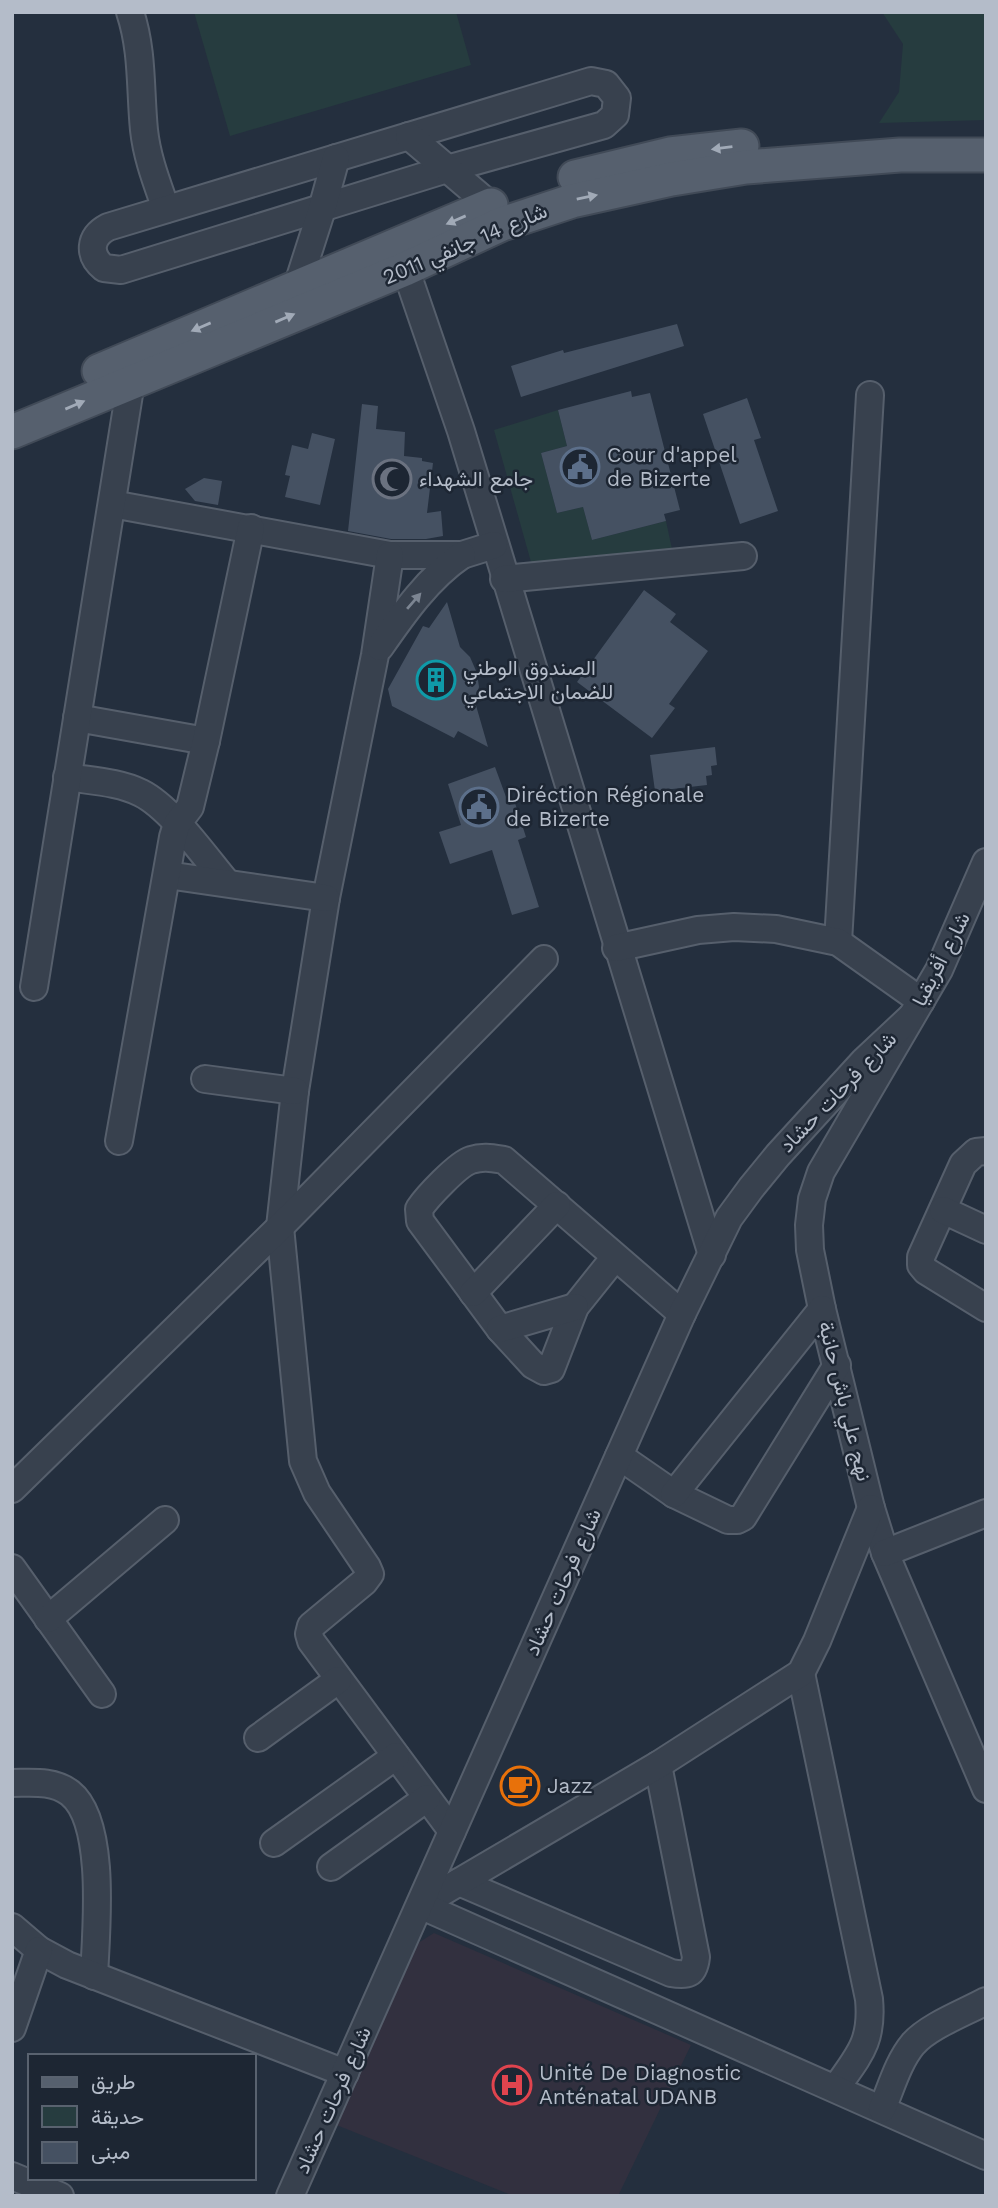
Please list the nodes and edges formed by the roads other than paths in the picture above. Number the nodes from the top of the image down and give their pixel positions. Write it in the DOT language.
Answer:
graph roads {
  1 [pos="130,12"];
  2 [pos="986,135"];
  3 [pos="409,136"];
  4 [pos="986,155"];
  5 [pos="336,158"];
  6 [pos="447,169"];
  7 [pos="490,205"];
  8 [pos="166,209"];
  9 [pos="322,209"];
  10 [pos="401,257"];
  11 [pos="297,287"];
  12 [pos="131,382"];
  13 [pos="870,395"];
  14 [pos="12,407"];
  15 [pos="12,432"];
  16 [pos="112,504"];
  17 [pos="251,528"];
  18 [pos="494,545"];
  19 [pos="390,555"];
  20 [pos="462,555"];
  21 [pos="743,556"];
  22 [pos="504,579"];
  23 [pos="375,654"];
  24 [pos="78,719"];
  25 [pos="206,741"];
  26 [pos="68,777"];
  27 [pos="177,824"];
  28 [pos="167,875"];
  29 [pos="983,878"];
  30 [pos="227,883"];
  31 [pos="326,898"];
  32 [pos="838,942"];
  33 [pos="617,948"];
  34 [pos="544,959"];
  35 [pos="34,987"];
  36 [pos="916,1009"];
  37 [pos="205,1079"];
  38 [pos="295,1091"];
  39 [pos="119,1141"];
  40 [pos="986,1151"];
  41 [pos="557,1205"];
  42 [pos="943,1210"];
  43 [pos="280,1227"];
  44 [pos="986,1230"];
  45 [pos="712,1255"];
  46 [pos="615,1257"];
  47 [pos="473,1293"];
  48 [pos="575,1307"];
  49 [pos="986,1308"];
  50 [pos="822,1309"];
  51 [pos="682,1314"];
  52 [pos="500,1329"];
  53 [pos="837,1365"];
  54 [pos="619,1456"];
  55 [pos="12,1489"];
  56 [pos="674,1494"];
  57 [pos="871,1508"];
  58 [pos="986,1513"];
  59 [pos="165,1520"];
  60 [pos="885,1553"];
  61 [pos="12,1568"];
  62 [pos="48,1619"];
  63 [pos="801,1673"];
  64 [pos="338,1681"];
  65 [pos="102,1694"];
  66 [pos="258,1738"];
  67 [pos="396,1756"];
  68 [pos="658,1765"];
  69 [pos="12,1783"];
  70 [pos="986,1789"];
  71 [pos="427,1798"];
  72 [pos="452,1831"];
  73 [pos="274,1843"];
  74 [pos="331,1867"];
  75 [pos="459,1882"];
  76 [pos="420,1905"];
  77 [pos="12,1927"];
  78 [pos="39,1951"];
  79 [pos="94,1976"];
  80 [pos="986,2001"];
  81 [pos="12,2028"];
  82 [pos="865,2046"];
  83 [pos="901,2063"];
  84 [pos="345,2073"];
  85 [pos="836,2088"];
  86 [pos="882,2109"];
  87 [pos="986,2156"];
  88 [pos="12,2176"];
  89 [pos="60,2196"];
  90 [pos="290,2196"];
  1 -- 8 [label="street"];
  2 -- 7 [label="main road, شارع 14 جانفي 2011, one-way"];
  3 -- 5 [label="street"];
  3 -- 6 [label="street"];
  3 -- 6 [label="street"];
  10 -- 4 [label="main road, شارع 14 جانفي 2011, one-way"];
  5 -- 8 [label="street"];
  5 -- 9 [label="street"];
  6 -- 7 [label="street"];
  6 -- 9 [label="street"];
  7 -- 10 [label="main road, شارع 14 جانفي 2011, one-way"];
  8 -- 9 [label="street"];
  9 -- 11 [label="street"];
  10 -- 11 [label="main road, شارع 14 جانفي 2011"];
  12 -- 10 [label="main road, شارع 14 جانفي 2011, one-way"];
  10 -- 18 [label="street"];
  11 -- 14 [label="main road, شارع 14 جانفي 2011, one-way"];
  15 -- 12 [label="main road, شارع 14 جانفي 2011, one-way"];
  12 -- 16 [label="street"];
  13 -- 32 [label="street"];
  16 -- 17 [label="street"];
  16 -- 24 [label="street"];
  17 -- 19 [label="street"];
  17 -- 25 [label="street"];
  18 -- 20 [label="street"];
  18 -- 22 [label="street"];
  19 -- 20 [label="street"];
  19 -- 23 [label="street"];
  23 -- 20 [label="street, one-way"];
  21 -- 22 [label="street"];
  22 -- 33 [label="street"];
  23 -- 31 [label="street"];
  24 -- 25 [label="street"];
  24 -- 26 [label="street"];
  25 -- 27 [label="street"];
  26 -- 27 [label="street"];
  26 -- 35 [label="street"];
  27 -- 28 [label="street"];
  27 -- 30 [label="street"];
  28 -- 30 [label="street"];
  28 -- 39 [label="street"];
  29 -- 36 [label="street, شارع أفريقيا"];
  30 -- 31 [label="street"];
  31 -- 38 [label="street"];
  32 -- 33 [label="street"];
  32 -- 36 [label="street"];
  33 -- 45 [label="street"];
  34 -- 43 [label="street"];
  36 -- 45 [label="street, شارع فرحات حشاد"];
  36 -- 50 [label="street, نهج علي باش حانبة"];
  37 -- 38 [label="street"];
  38 -- 43 [label="street"];
  40 -- 42 [label="street"];
  41 -- 46 [label="street"];
  41 -- 47 [label="street"];
  41 -- 47 [label="street"];
  42 -- 44 [label="street"];
  42 -- 49 [label="street"];
  43 -- 55 [label="street"];
  43 -- 64 [label="street"];
  45 -- 51 [label="street, شارع فرحات حشاد"];
  46 -- 48 [label="street"];
  46 -- 51 [label="street"];
  47 -- 52 [label="street"];
  48 -- 52 [label="street"];
  48 -- 52 [label="street"];
  50 -- 53 [label="street, نهج علي باش حانبة"];
  50 -- 56 [label="street"];
  51 -- 54 [label="street, شارع فرحات حشاد"];
  53 -- 56 [label="street"];
  53 -- 57 [label="street, نهج علي باش حانبة"];
  54 -- 56 [label="street"];
  54 -- 72 [label="street, شارع فرحات حشاد"];
  57 -- 60 [label="street, نهج علي باش حانبة"];
  57 -- 63 [label="street"];
  58 -- 60 [label="street"];
  59 -- 62 [label="street"];
  60 -- 70 [label="street, نهج علي باش حانبة"];
  61 -- 62 [label="street"];
  62 -- 65 [label="street"];
  63 -- 68 [label="street"];
  63 -- 82 [label="street"];
  64 -- 66 [label="street"];
  64 -- 67 [label="street"];
  67 -- 71 [label="street"];
  67 -- 73 [label="street"];
  68 -- 75 [label="street"];
  68 -- 75 [label="street"];
  69 -- 79 [label="street"];
  71 -- 72 [label="street"];
  71 -- 74 [label="street"];
  72 -- 76 [label="street, شارع فرحات حشاد"];
  75 -- 76 [label="street"];
  76 -- 84 [label="street, شارع فرحات حشاد"];
  76 -- 85 [label="street"];
  77 -- 78 [label="street"];
  78 -- 79 [label="street"];
  78 -- 81 [label="street"];
  79 -- 84 [label="street"];
  80 -- 83 [label="street"];
  82 -- 83 [label="street"];
  82 -- 85 [label="street"];
  83 -- 86 [label="street"];
  84 -- 90 [label="street, شارع فرحات حشاد"];
  85 -- 86 [label="street"];
  86 -- 87 [label="street"];
  88 -- 89 [label="street"];
}
